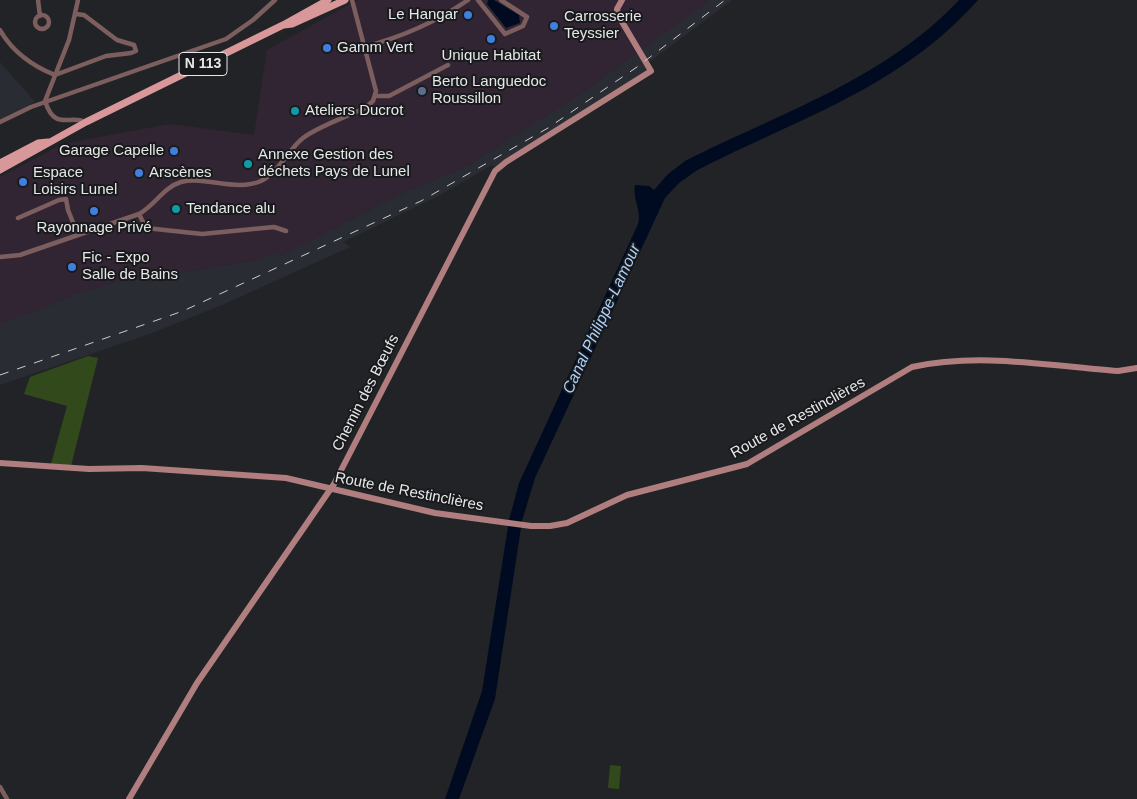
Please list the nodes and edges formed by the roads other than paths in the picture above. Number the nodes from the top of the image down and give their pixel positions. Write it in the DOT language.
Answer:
graph roads {
  1 [pos="38,0"];
  2 [pos="78,0"];
  3 [pos="275,0"];
  4 [pos="328,0"];
  5 [pos="345,0"];
  6 [pos="352,0"];
  7 [pos="468,0"];
  8 [pos="478,0"];
  9 [pos="501,0"];
  10 [pos="622,0"];
  11 [pos="76,14"];
  12 [pos="40,16"];
  13 [pos="283,25"];
  14 [pos="0,30"];
  15 [pos="364,47"];
  16 [pos="448,65"];
  17 [pos="55,75"];
  18 [pos="374,96"];
  19 [pos="45,103"];
  20 [pos="0,122"];
  21 [pos="86,122"];
  22 [pos="49,142"];
  23 [pos="0,163"];
  24 [pos="0,170"];
  25 [pos="138,214"];
  26 [pos="18,218"];
  27 [pos="286,231"];
  28 [pos="78,235"];
  29 [pos="0,257"];
  30 [pos="1137,368"];
  31 [pos="0,463"];
  32 [pos="329,488"];
  33 [pos="0,787"];
  34 [pos="6,799"];
  35 [pos="129,799"];
  1 -- 12 [label="street"];
  2 -- 11 [label="street"];
  3 -- 19 [label="street"];
  4 -- 13 [label="main road, N 113"];
  5 -- 13 [label="main road, N 113"];
  6 -- 15 [label="street"];
  7 -- 15 [label="street"];
  8 -- 9 [label="street"];
  10 -- 32 [label="street, Chemin des Bœufs"];
  11 -- 17 [label="street"];
  11 -- 17 [label="street"];
  13 -- 21 [label="main road, N 113"];
  14 -- 17 [label="street"];
  15 -- 18 [label="street"];
  16 -- 18 [label="street"];
  17 -- 19 [label="street"];
  18 -- 25 [label="street"];
  19 -- 20 [label="street"];
  19 -- 21 [label="street"];
  21 -- 22 [label="main road, N 113"];
  22 -- 23 [label="main road, N 113"];
  22 -- 24 [label="main road, N 113"];
  25 -- 27 [label="street"];
  25 -- 28 [label="street"];
  26 -- 28 [label="street"];
  28 -- 29 [label="street"];
  30 -- 32 [label="street, Route de Restinclières"];
  31 -- 32 [label="street, Route de Restinclières"];
  32 -- 35 [label="street, Chemin des Bœufs"];
  33 -- 34 [label="street"];
}
